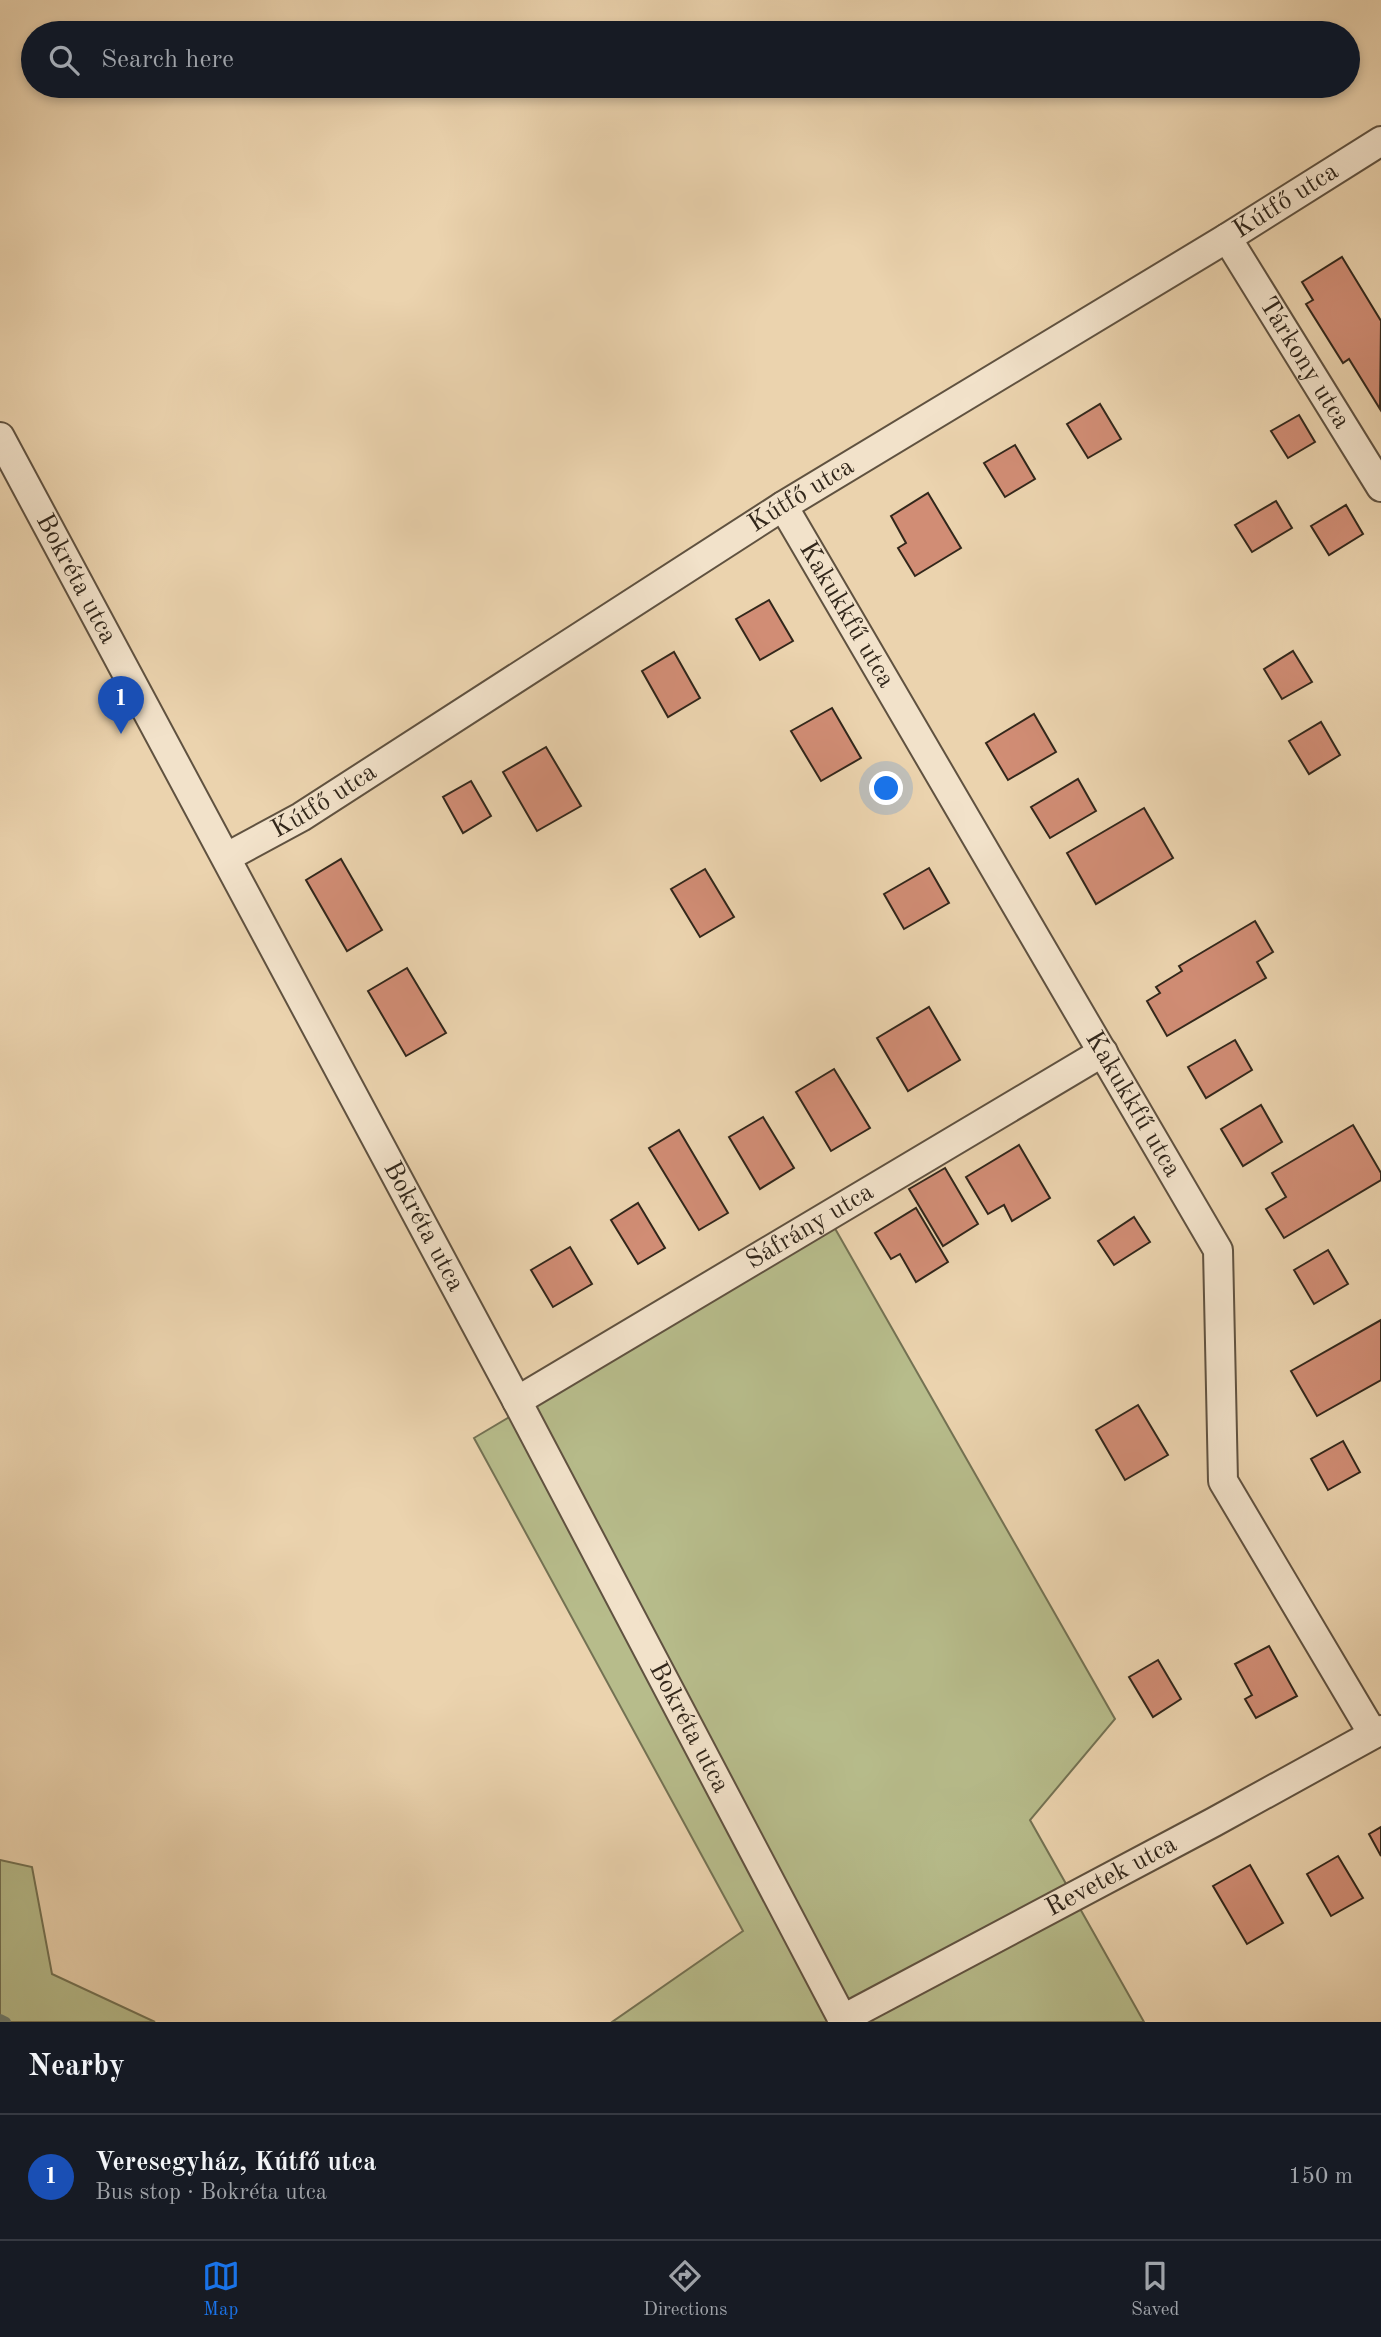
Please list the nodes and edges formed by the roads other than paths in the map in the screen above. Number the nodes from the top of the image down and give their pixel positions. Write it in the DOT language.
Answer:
graph roads {
  1 [pos="1381,141"];
  2 [pos="1227,238"];
  3 [pos="0,436"];
  4 [pos="1381,487"];
  5 [pos="783,506"];
  6 [pos="227,857"];
  7 [pos="1103,1052"];
  8 [pos="517,1401"];
  9 [pos="1377,1732"];
  10 [pos="843,2020"];
  1 -- 2 [label="street, Kútfő utca"];
  2 -- 4 [label="street, Tárkony utca"];
  2 -- 5 [label="street, Kútfő utca"];
  3 -- 6 [label="street, Bokréta utca"];
  5 -- 6 [label="street, Kútfő utca"];
  5 -- 7 [label="street, Kakukkfű utca"];
  6 -- 8 [label="street, Bokréta utca"];
  7 -- 8 [label="street, Sáfrány utca"];
  7 -- 9 [label="street, Kakukkfű utca"];
  8 -- 10 [label="street, Bokréta utca"];
  9 -- 10 [label="street, Revetek utca"];
}
